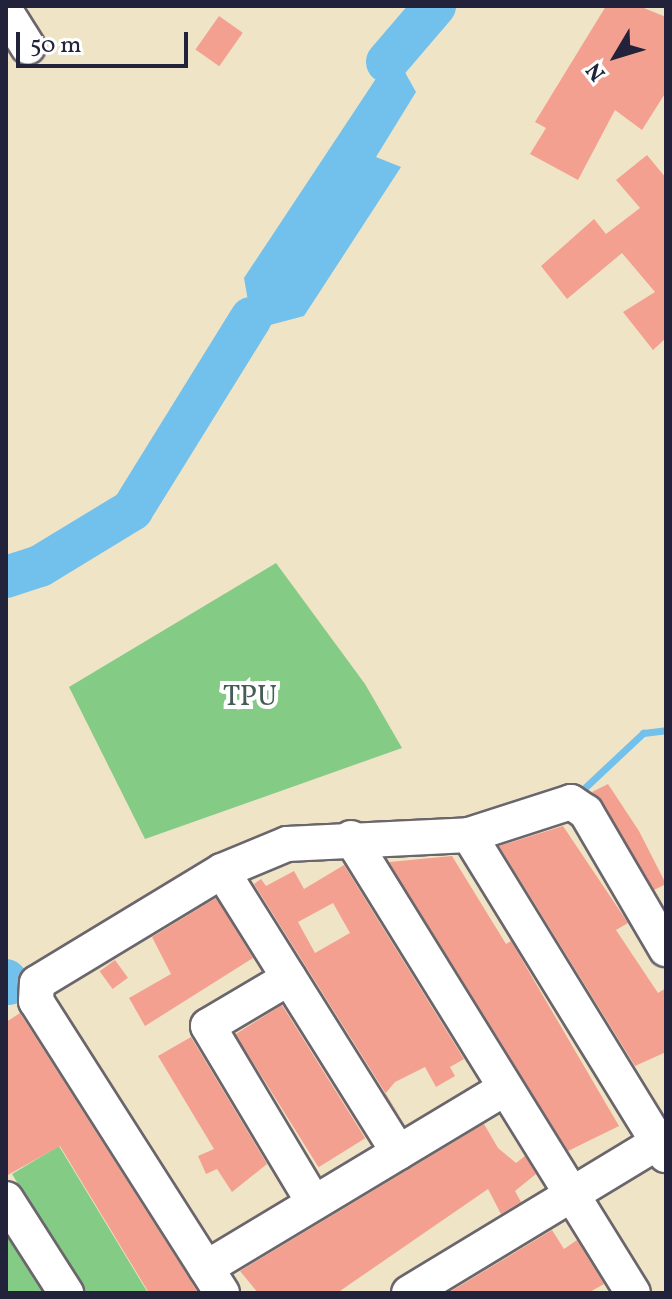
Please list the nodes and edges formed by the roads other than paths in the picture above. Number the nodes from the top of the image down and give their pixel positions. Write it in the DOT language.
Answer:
graph roads {
  1 [pos="6,12"];
  2 [pos="28,47"];
  3 [pos="469,835"];
  4 [pos="351,838"];
  5 [pos="222,871"];
  6 [pos="666,949"];
  7 [pos="289,978"];
  8 [pos="20,994"];
  9 [pos="505,1088"];
  10 [pos="660,1136"];
  11 [pos="398,1152"];
  12 [pos="571,1195"];
  13 [pos="6,1199"];
  14 [pos="314,1203"];
  15 [pos="214,1281"];
  16 [pos="66,1293"];
  17 [pos="409,1293"];
  18 [pos="633,1293"];
  1 -- 2 [label="street"];
  3 -- 4 [label="street"];
  3 -- 6 [label="street"];
  3 -- 10 [label="street"];
  4 -- 5 [label="street"];
  4 -- 9 [label="street"];
  5 -- 7 [label="street"];
  5 -- 8 [label="street"];
  7 -- 11 [label="street"];
  7 -- 14 [label="street"];
  8 -- 15 [label="street"];
  9 -- 11 [label="street"];
  9 -- 12 [label="street"];
  10 -- 12 [label="street"];
  11 -- 14 [label="street"];
  12 -- 17 [label="street"];
  12 -- 18 [label="street"];
  13 -- 16 [label="street"];
  14 -- 15 [label="street"];
}
